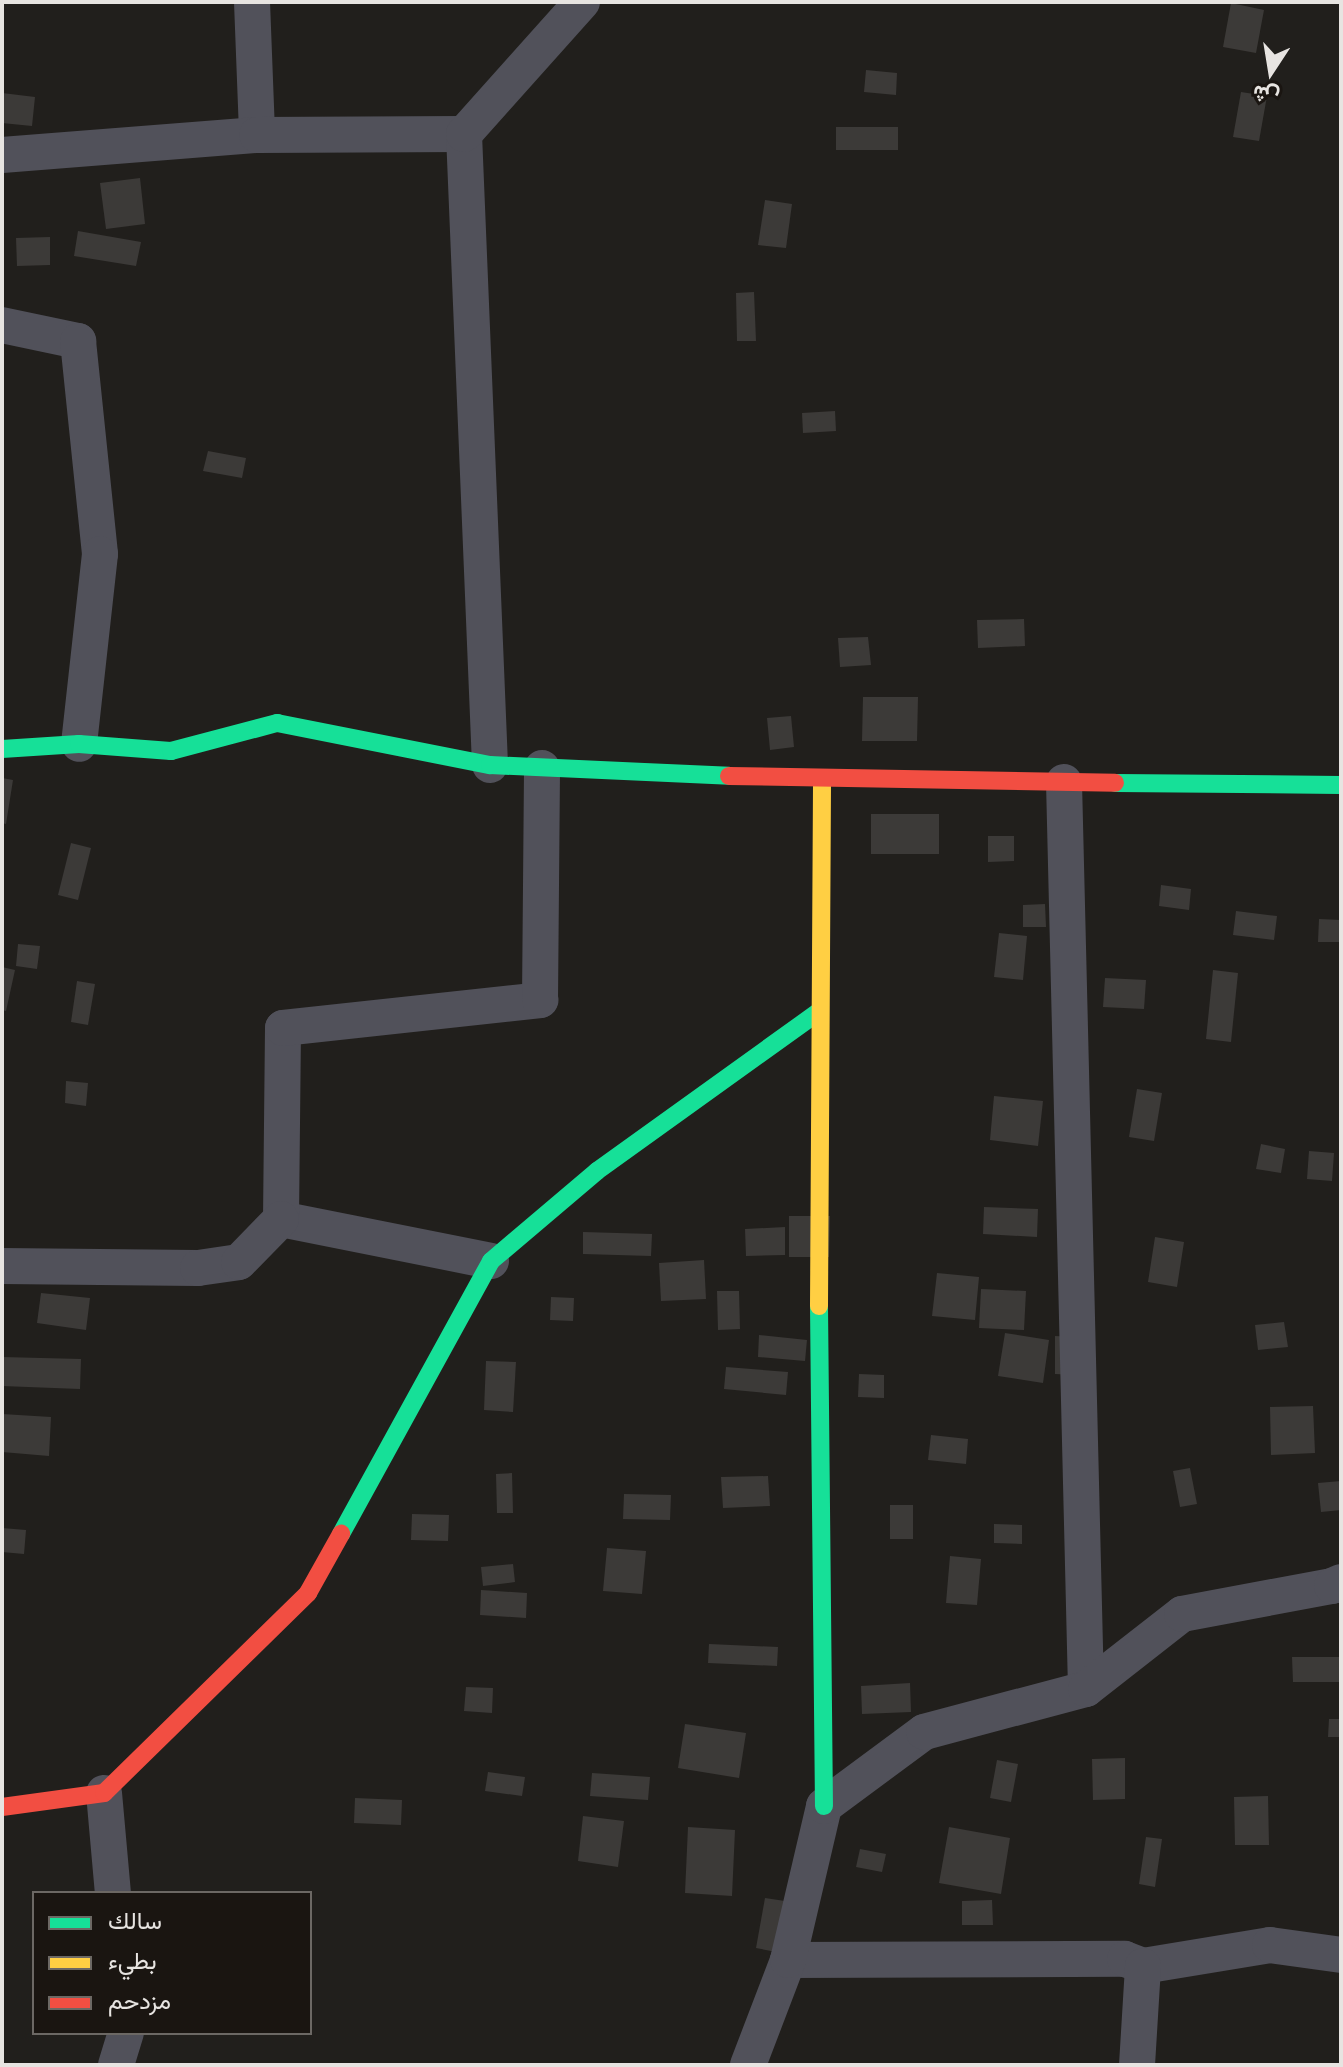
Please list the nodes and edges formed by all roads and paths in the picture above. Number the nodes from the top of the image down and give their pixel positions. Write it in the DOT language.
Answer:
graph roads {
  1 [pos="252,2"];
  2 [pos="582,2"];
  3 [pos="464,134"];
  4 [pos="257,135"];
  5 [pos="2,155"];
  6 [pos="2,325"];
  7 [pos="79,744"];
  8 [pos="2,749"];
  9 [pos="490,765"];
  10 [pos="542,768"];
  11 [pos="822,780"];
  12 [pos="1064,782"];
  13 [pos="1341,785"];
  14 [pos="820,1011"];
  15 [pos="281,1219"];
  16 [pos="491,1261"];
  17 [pos="2,1266"];
  18 [pos="1341,1582"];
  19 [pos="1086,1689"];
  20 [pos="104,1793"];
  21 [pos="824,1806"];
  22 [pos="2,1807"];
  23 [pos="113,1891"];
  24 [pos="1341,1955"];
  25 [pos="788,1960"];
  26 [pos="1143,1966"];
  27 [pos="125,2035"];
  28 [pos="116,2065"];
  29 [pos="748,2065"];
  30 [pos="1137,2065"];
  1 -- 4 [label="street"];
  2 -- 3 [label="street"];
  3 -- 4 [label="street"];
  3 -- 9 [label="street"];
  4 -- 5 [label="street"];
  6 -- 7 [label="street"];
  7 -- 8 [label="street"];
  7 -- 9 [label="street"];
  9 -- 10 [label="street"];
  10 -- 11 [label="street"];
  10 -- 15 [label="street"];
  11 -- 12 [label="street"];
  11 -- 14 [label="street"];
  12 -- 13 [label="street"];
  12 -- 19 [label="street"];
  14 -- 16 [label="street"];
  14 -- 21 [label="street"];
  15 -- 16 [label="street"];
  15 -- 17 [label="street"];
  16 -- 20 [label="street"];
  18 -- 19 [label="street"];
  19 -- 21 [label="street"];
  20 -- 22 [label="street"];
  20 -- 23 [label="street"];
  21 -- 25 [label="street"];
  24 -- 26 [label="street"];
  25 -- 26 [label="street"];
  25 -- 29 [label="street"];
  26 -- 30 [label="street"];
  27 -- 28 [label="street"];
}
